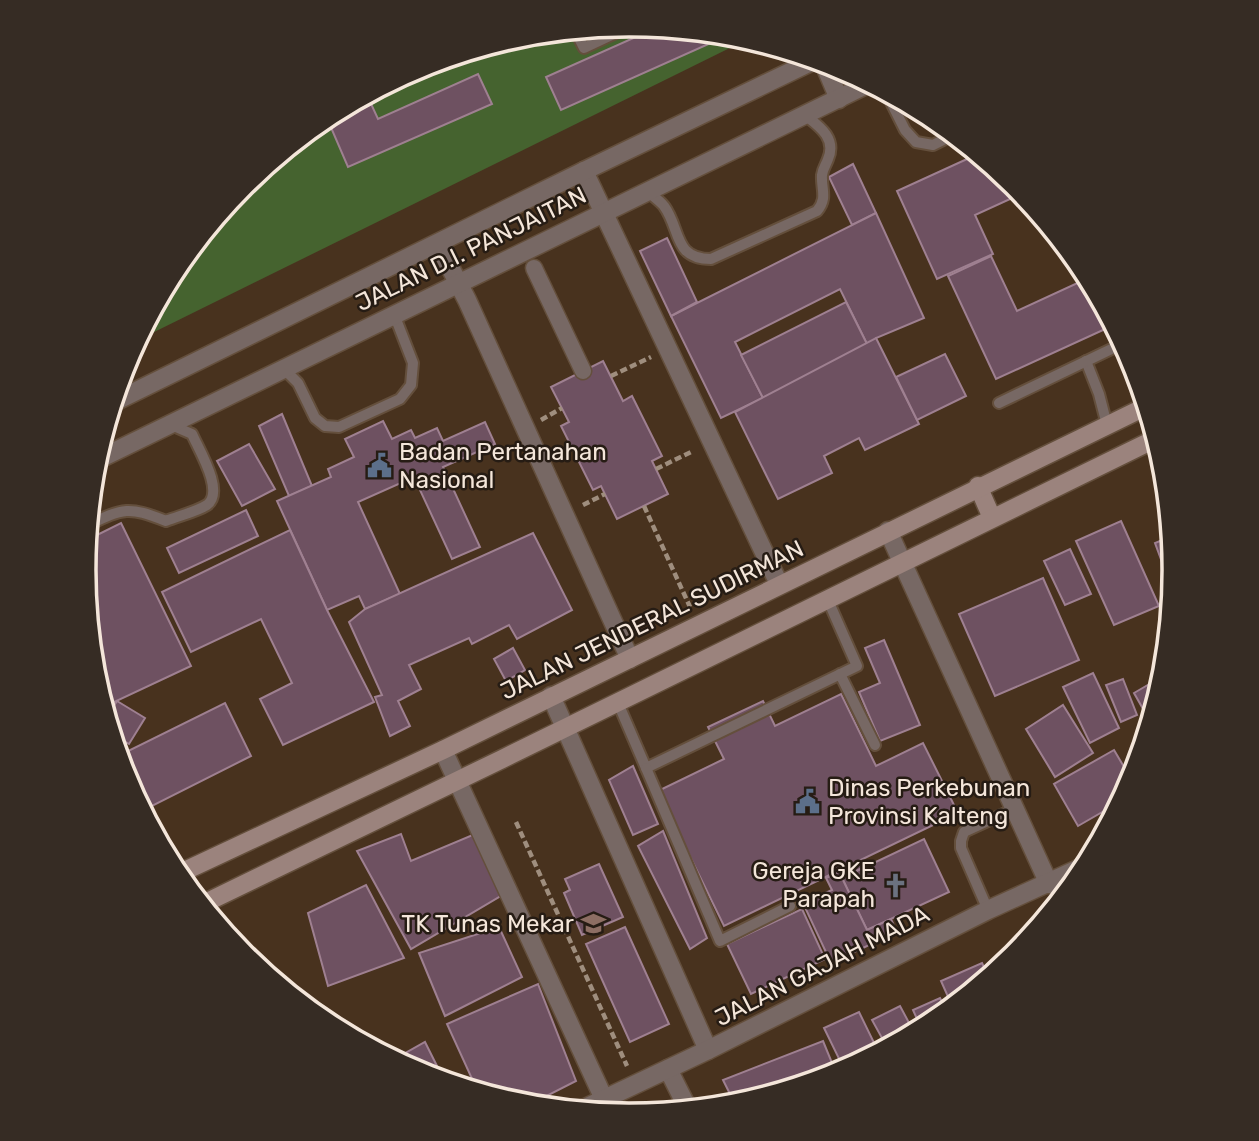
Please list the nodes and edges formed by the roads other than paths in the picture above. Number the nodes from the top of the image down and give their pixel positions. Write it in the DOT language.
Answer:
graph roads {
  1 [pos="606,38"];
  2 [pos="580,39"];
  3 [pos="804,66"];
  4 [pos="829,75"];
  5 [pos="859,89"];
  6 [pos="839,99"];
  7 [pos="893,107"];
  8 [pos="805,115"];
  9 [pos="944,140"];
  10 [pos="584,171"];
  11 [pos="647,191"];
  12 [pos="604,212"];
  13 [pos="438,244"];
  14 [pos="534,268"];
  15 [pos="459,283"];
  16 [pos="394,314"];
  17 [pos="1114,348"];
  18 [pos="1086,361"];
  19 [pos="283,368"];
  20 [pos="583,371"];
  21 [pos="125,397"];
  22 [pos="999,403"];
  23 [pos="1138,410"];
  24 [pos="169,424"];
  25 [pos="1107,425"];
  26 [pos="1147,443"];
  27 [pos="109,454"];
  28 [pos="978,486"];
  29 [pos="992,517"];
  30 [pos="98,520"];
  31 [pos="888,531"];
  32 [pos="901,562"];
  33 [pos="779,584"];
  34 [pos="827,598"];
  35 [pos="630,659"];
  36 [pos="840,674"];
  37 [pos="551,696"];
  38 [pos="618,703"];
  39 [pos="564,730"];
  40 [pos="875,745"];
  41 [pos="443,750"];
  42 [pos="646,768"];
  43 [pos="459,782"];
  44 [pos="1014,809"];
  45 [pos="188,869"];
  46 [pos="1067,876"];
  47 [pos="1049,884"];
  48 [pos="210,900"];
  49 [pos="790,906"];
  50 [pos="988,910"];
  51 [pos="708,1051"];
  52 [pos="668,1069"];
  53 [pos="604,1099"];
  54 [pos="684,1101"];
  55 [pos="596,1103"];
  1 -- 2 [label="lane"];
  3 -- 10 [label="street, JALAN D.I. PANJAITAN"];
  4 -- 6 [label="street"];
  5 -- 6 [label="street, JALAN D.I. PANJAITAN"];
  6 -- 8 [label="street, JALAN D.I. PANJAITAN"];
  7 -- 9 [label="lane"];
  8 -- 11 [label="street, JALAN D.I. PANJAITAN"];
  8 -- 11 [label="lane"];
  10 -- 12 [label="street"];
  10 -- 13 [label="street, JALAN D.I. PANJAITAN"];
  11 -- 12 [label="street, JALAN D.I. PANJAITAN"];
  12 -- 15 [label="street, JALAN D.I. PANJAITAN"];
  12 -- 33 [label="street"];
  13 -- 15 [label="street"];
  13 -- 21 [label="street, JALAN D.I. PANJAITAN"];
  14 -- 20 [label="street"];
  15 -- 16 [label="street, JALAN D.I. PANJAITAN"];
  15 -- 35 [label="street"];
  16 -- 19 [label="street, JALAN D.I. PANJAITAN"];
  16 -- 19 [label="lane"];
  17 -- 18 [label="lane"];
  18 -- 22 [label="lane"];
  18 -- 25 [label="lane"];
  19 -- 24 [label="street, JALAN D.I. PANJAITAN"];
  23 -- 25 [label="main road, JALAN JENDERAL SUDIRMAN"];
  24 -- 27 [label="street, JALAN D.I. PANJAITAN"];
  24 -- 30 [label="lane"];
  25 -- 28 [label="main road, JALAN JENDERAL SUDIRMAN"];
  26 -- 29 [label="main road"];
  28 -- 29 [label="main road"];
  28 -- 31 [label="main road, JALAN JENDERAL SUDIRMAN"];
  29 -- 32 [label="main road"];
  31 -- 32 [label="street"];
  31 -- 33 [label="main road, JALAN JENDERAL SUDIRMAN"];
  32 -- 34 [label="main road"];
  32 -- 44 [label="street"];
  33 -- 35 [label="main road, JALAN JENDERAL SUDIRMAN"];
  34 -- 36 [label="lane"];
  34 -- 38 [label="main road"];
  35 -- 37 [label="main road, JALAN JENDERAL SUDIRMAN"];
  36 -- 40 [label="lane"];
  36 -- 42 [label="lane"];
  37 -- 39 [label="street"];
  37 -- 41 [label="main road, JALAN JENDERAL SUDIRMAN"];
  38 -- 39 [label="main road"];
  38 -- 42 [label="lane"];
  39 -- 43 [label="main road"];
  39 -- 51 [label="street"];
  41 -- 43 [label="street"];
  41 -- 45 [label="main road, JALAN JENDERAL SUDIRMAN"];
  42 -- 49 [label="lane"];
  43 -- 48 [label="main road"];
  43 -- 53 [label="street"];
  44 -- 47 [label="street"];
  44 -- 50 [label="lane"];
  46 -- 47 [label="street, JALAN GAJAH MADA"];
  47 -- 50 [label="street, JALAN GAJAH MADA"];
  50 -- 51 [label="street, JALAN GAJAH MADA"];
  51 -- 52 [label="street, JALAN GAJAH MADA"];
  52 -- 53 [label="street, JALAN GAJAH MADA"];
  52 -- 54 [label="street"];
  53 -- 55 [label="street, JALAN GAJAH MADA"];
}
